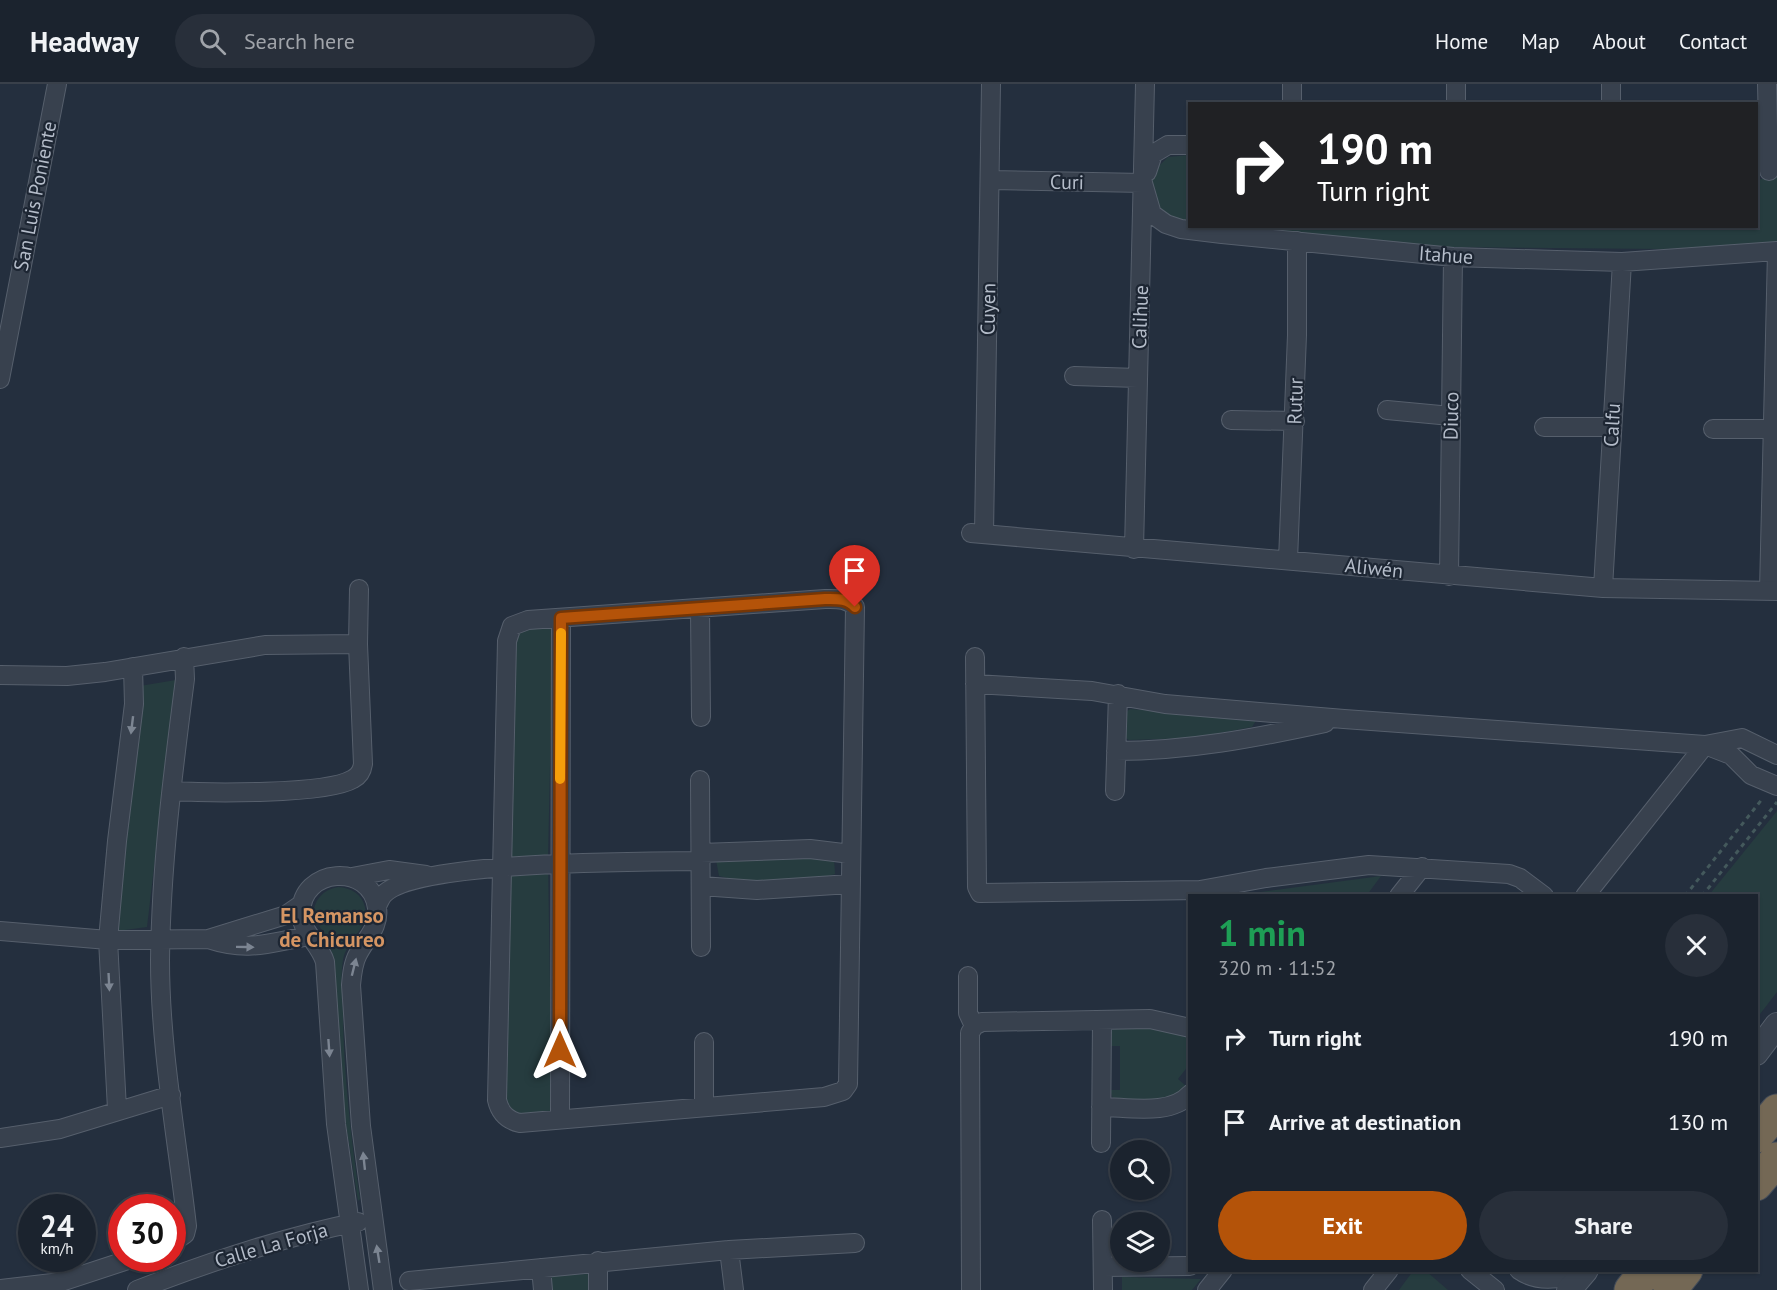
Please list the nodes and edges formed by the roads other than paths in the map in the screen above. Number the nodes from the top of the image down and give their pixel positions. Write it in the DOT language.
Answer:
graph roads {
  1 [pos="57,84"];
  2 [pos="991,84"];
  3 [pos="1145,84"];
  4 [pos="1292,84"];
  5 [pos="1456,84"];
  6 [pos="1611,84"];
  7 [pos="1767,84"];
  8 [pos="1292,102"];
  9 [pos="1455,102"];
  10 [pos="1611,102"];
  11 [pos="1188,145"];
  12 [pos="1767,171"];
  13 [pos="991,180"];
  14 [pos="1143,183"];
  15 [pos="1297,241"];
  16 [pos="1777,251"];
  17 [pos="1453,257"];
  18 [pos="1622,262"];
  19 [pos="1074,376"];
  20 [pos="1138,378"];
  21 [pos="0,379"];
  22 [pos="1387,410"];
  23 [pos="1451,416"];
  24 [pos="1231,420"];
  25 [pos="1295,421"];
  26 [pos="1544,428"];
  27 [pos="1611,428"];
  28 [pos="1713,429"];
  29 [pos="1773,429"];
  30 [pos="978,534"];
  31 [pos="1134,549"];
  32 [pos="1288,560"];
  33 [pos="1449,576"];
  34 [pos="1603,588"];
  35 [pos="359,589"];
  36 [pos="1773,591"];
  37 [pos="700,609"];
  38 [pos="561,618"];
  39 [pos="358,644"];
  40 [pos="184,657"];
  41 [pos="975,657"];
  42 [pos="134,667"];
  43 [pos="0,675"];
  44 [pos="975,684"];
  45 [pos="1118,694"];
  46 [pos="701,717"];
  47 [pos="1344,719"];
  48 [pos="1706,745"];
  49 [pos="1116,751"];
  50 [pos="1774,753"];
  51 [pos="1751,775"];
  52 [pos="700,780"];
  53 [pos="172,791"];
  54 [pos="1115,791"];
  55 [pos="1776,791"];
  56 [pos="851,854"];
  57 [pos="700,857"];
  58 [pos="559,864"];
  59 [pos="1422,867"];
  60 [pos="504,868"];
  61 [pos="428,876"];
  62 [pos="352,877"];
  63 [pos="850,884"];
  64 [pos="700,886"];
  65 [pos="1206,893"];
  66 [pos="1401,894"];
  67 [pos="1541,894"];
  68 [pos="1587,894"];
  69 [pos="302,904"];
  70 [pos="377,906"];
  71 [pos="0,931"];
  72 [pos="310,936"];
  73 [pos="208,939"];
  74 [pos="108,940"];
  75 [pos="161,940"];
  76 [pos="701,947"];
  77 [pos="968,976"];
  78 [pos="1102,1020"];
  79 [pos="1777,1025"];
  80 [pos="974,1026"];
  81 [pos="1188,1028"];
  82 [pos="704,1042"];
  83 [pos="1758,1050"];
  84 [pos="171,1095"];
  85 [pos="1188,1096"];
  86 [pos="704,1107"];
  87 [pos="1101,1107"];
  88 [pos="117,1109"];
  89 [pos="1777,1111"];
  90 [pos="560,1119"];
  91 [pos="1758,1134"];
  92 [pos="0,1138"];
  93 [pos="1101,1143"];
  94 [pos="1777,1159"];
  95 [pos="1758,1182"];
  96 [pos="183,1194"];
  97 [pos="372,1219"];
  98 [pos="1102,1220"];
  99 [pos="349,1224"];
  100 [pos="855,1243"];
  101 [pos="729,1250"];
  102 [pos="597,1261"];
  103 [pos="1188,1266"];
  104 [pos="108,1267"];
  105 [pos="1103,1267"];
  106 [pos="541,1268"];
  107 [pos="1221,1272"];
  108 [pos="1388,1272"];
  109 [pos="1472,1272"];
  110 [pos="1524,1272"];
  111 [pos="1579,1272"];
  112 [pos="1583,1272"];
  113 [pos="1645,1272"];
  114 [pos="1684,1272"];
  115 [pos="409,1281"];
  116 [pos="0,1289"];
  117 [pos="137,1290"];
  118 [pos="358,1290"];
  119 [pos="383,1290"];
  120 [pos="543,1290"];
  121 [pos="598,1290"];
  122 [pos="734,1290"];
  123 [pos="971,1290"];
  124 [pos="1103,1290"];
  125 [pos="1207,1290"];
  126 [pos="1374,1290"];
  127 [pos="1495,1290"];
  128 [pos="1569,1290"];
  129 [pos="1631,1290"];
  130 [pos="1670,1290"];
  1 -- 21 [label="street, San Luis Poniente"];
  2 -- 13 [label="street, Cuyen"];
  3 -- 14 [label="street, Calihue"];
  4 -- 8 [label="street"];
  5 -- 9 [label="street"];
  6 -- 10 [label="street"];
  7 -- 12 [label="street"];
  11 -- 14 [label="street"];
  13 -- 14 [label="street, Curi"];
  13 -- 30 [label="street, Cuyen"];
  14 -- 15 [label="street, Itahue"];
  14 -- 20 [label="street, Calihue"];
  15 -- 17 [label="street, Itahue"];
  15 -- 25 [label="street, Rutur"];
  16 -- 18 [label="street, Itahue"];
  16 -- 29 [label="street"];
  17 -- 18 [label="street, Itahue"];
  17 -- 23 [label="street, Diuco"];
  18 -- 27 [label="street, Calfu"];
  19 -- 20 [label="street"];
  20 -- 31 [label="street, Calihue"];
  22 -- 23 [label="street"];
  23 -- 33 [label="street, Diuco"];
  24 -- 25 [label="street"];
  25 -- 32 [label="street, Rutur"];
  26 -- 27 [label="street"];
  27 -- 34 [label="street, Calfu"];
  28 -- 29 [label="street"];
  29 -- 36 [label="street"];
  30 -- 31 [label="street, Aliwén"];
  31 -- 32 [label="street, Aliwén"];
  32 -- 33 [label="street, Aliwén"];
  33 -- 34 [label="street, Aliwén"];
  34 -- 36 [label="street, Aliwén"];
  35 -- 39 [label="street"];
  37 -- 38 [label="street"];
  37 -- 46 [label="street"];
  37 -- 56 [label="street"];
  38 -- 58 [label="street"];
  38 -- 60 [label="street"];
  39 -- 40 [label="street"];
  39 -- 53 [label="street"];
  40 -- 42 [label="street"];
  40 -- 53 [label="street"];
  41 -- 44 [label="street"];
  42 -- 43 [label="street"];
  42 -- 74 [label="street, one-way"];
  44 -- 45 [label="street"];
  44 -- 65 [label="street"];
  45 -- 47 [label="street"];
  45 -- 49 [label="street"];
  47 -- 48 [label="street"];
  47 -- 49 [label="street"];
  48 -- 50 [label="street"];
  48 -- 51 [label="street"];
  48 -- 68 [label="street"];
  49 -- 54 [label="street"];
  50 -- 51 [label="street"];
  51 -- 55 [label="street"];
  52 -- 57 [label="street"];
  53 -- 75 [label="street"];
  56 -- 57 [label="street"];
  56 -- 63 [label="street"];
  57 -- 58 [label="street"];
  57 -- 64 [label="street"];
  58 -- 60 [label="street"];
  58 -- 90 [label="street"];
  59 -- 65 [label="street"];
  59 -- 66 [label="street"];
  59 -- 67 [label="street"];
  60 -- 61 [label="street"];
  60 -- 90 [label="street"];
  61 -- 62 [label="street"];
  61 -- 70 [label="street"];
  62 -- 69 [label="street"];
  62 -- 70 [label="street"];
  63 -- 64 [label="street"];
  63 -- 86 [label="street"];
  64 -- 76 [label="street"];
  69 -- 72 [label="street"];
  69 -- 73 [label="street"];
  97 -- 70 [label="street, one-way"];
  71 -- 74 [label="street"];
  73 -- 72 [label="street, one-way"];
  72 -- 99 [label="street, one-way"];
  73 -- 75 [label="street"];
  74 -- 75 [label="street"];
  74 -- 88 [label="street, one-way"];
  75 -- 84 [label="street"];
  77 -- 80 [label="street"];
  78 -- 80 [label="street"];
  78 -- 81 [label="street"];
  78 -- 87 [label="street"];
  79 -- 83 [label="street"];
  80 -- 123 [label="street"];
  82 -- 86 [label="street"];
  84 -- 88 [label="street"];
  84 -- 96 [label="street"];
  85 -- 87 [label="street"];
  86 -- 90 [label="street"];
  87 -- 93 [label="street"];
  88 -- 92 [label="street"];
  89 -- 91 [label="highway"];
  94 -- 95 [label="highway"];
  97 -- 99 [label="street, Calle La Forja"];
  119 -- 97 [label="street, one-way"];
  98 -- 105 [label="street"];
  99 -- 117 [label="street, Calle La Forja"];
  99 -- 118 [label="street"];
  100 -- 101 [label="street"];
  101 -- 102 [label="street"];
  101 -- 122 [label="street"];
  102 -- 106 [label="street"];
  102 -- 121 [label="street"];
  103 -- 105 [label="street"];
  104 -- 116 [label="street"];
  105 -- 124 [label="street"];
  106 -- 115 [label="street"];
  106 -- 120 [label="street"];
  107 -- 125 [label="street"];
  108 -- 126 [label="street"];
  109 -- 127 [label="street"];
  110 -- 111 [label="street"];
  112 -- 128 [label="street"];
  113 -- 129 [label="highway"];
  114 -- 130 [label="highway"];
}
